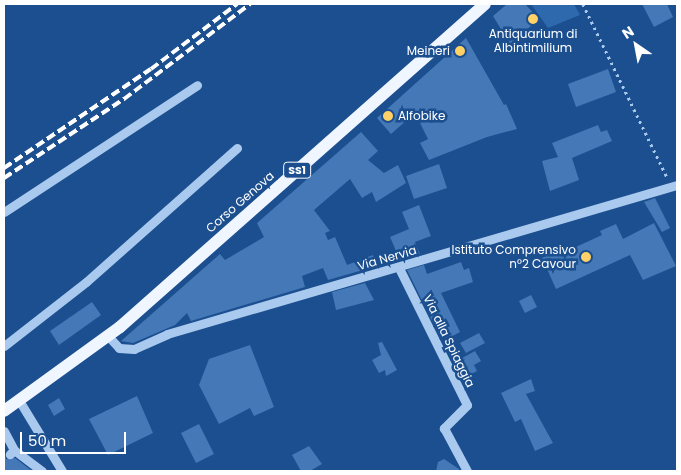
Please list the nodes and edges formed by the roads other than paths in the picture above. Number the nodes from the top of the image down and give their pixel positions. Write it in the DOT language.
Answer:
graph roads {
  1 [pos="485,4"];
  2 [pos="197,86"];
  3 [pos="237,148"];
  4 [pos="675,186"];
  5 [pos="4,212"];
  6 [pos="399,268"];
  7 [pos="108,336"];
  8 [pos="4,346"];
  9 [pos="20,402"];
  10 [pos="4,411"];
  11 [pos="4,431"];
  12 [pos="42,471"];
  13 [pos="62,471"];
  14 [pos="467,471"];
  1 -- 7 [label="main road, Corso Genova / SS1"];
  2 -- 5 [label="street"];
  3 -- 8 [label="street"];
  4 -- 6 [label="street, Via Nervia"];
  6 -- 7 [label="street, Via Nervia"];
  6 -- 14 [label="street, Via alla Spiaggia"];
  7 -- 9 [label="main road, Corso Genova / SS1"];
  9 -- 10 [label="main road, Corso Genova / SS1"];
  9 -- 13 [label="street"];
  11 -- 12 [label="street"];
}
